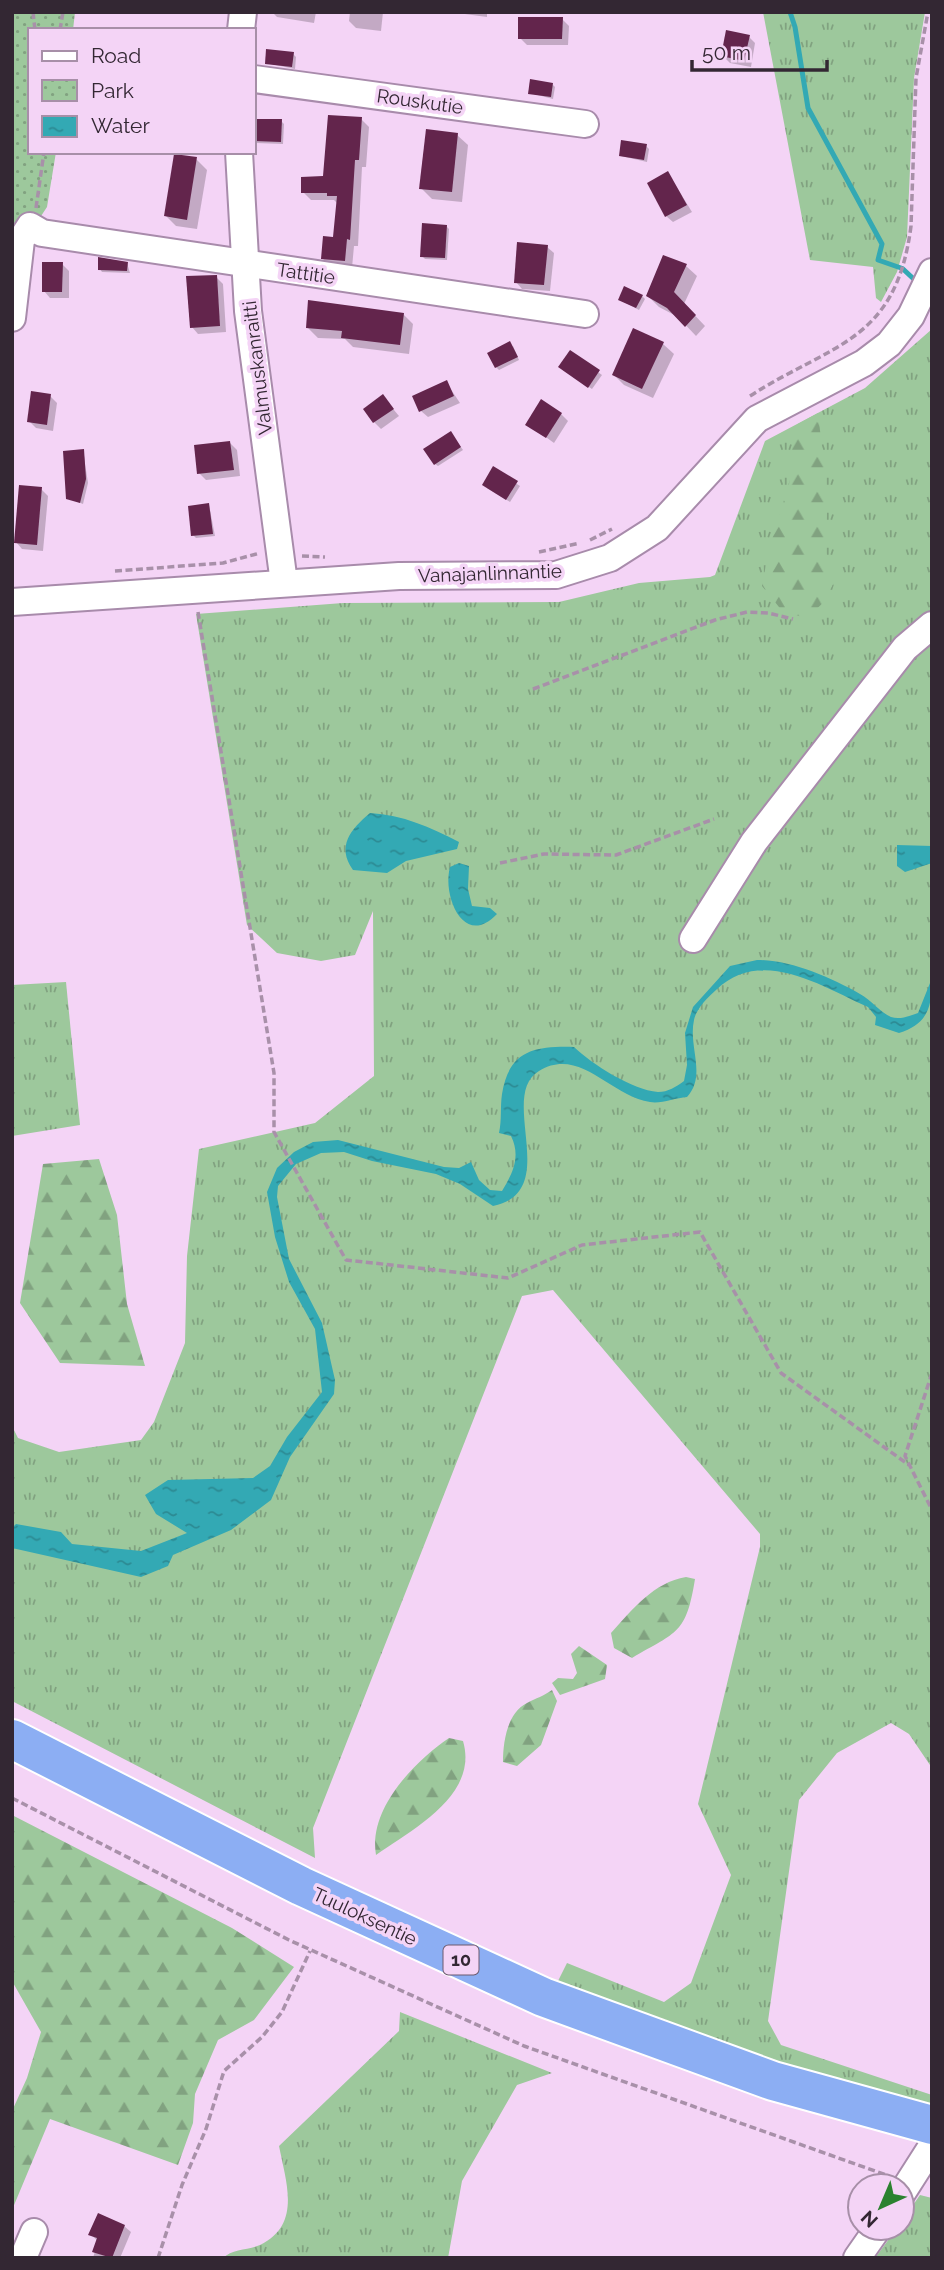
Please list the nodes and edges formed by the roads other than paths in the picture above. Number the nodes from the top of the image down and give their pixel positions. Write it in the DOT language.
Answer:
graph roads {
  1 [pos="256,79"];
  2 [pos="585,124"];
  3 [pos="239,154"];
  4 [pos="246,265"];
  5 [pos="932,272"];
  6 [pos="584,314"];
  7 [pos="12,318"];
  8 [pos="284,583"];
  9 [pos="12,602"];
  10 [pos="932,625"];
  11 [pos="693,939"];
  12 [pos="12,1739"];
  13 [pos="932,2125"];
  14 [pos="932,2146"];
  15 [pos="915,2172"];
  16 [pos="34,2232"];
  17 [pos="868,2242"];
  18 [pos="23,2258"];
  19 [pos="857,2258"];
  1 -- 2 [label="street, Rouskutie"];
  3 -- 4 [label="street, Valmuskanraitti"];
  4 -- 6 [label="street, Tattitie"];
  4 -- 7 [label="street, Tattitie"];
  4 -- 8 [label="street, Valmuskanraitti"];
  5 -- 8 [label="street, Vanajanlinnantie"];
  8 -- 9 [label="street, Vanajanlinnantie"];
  10 -- 11 [label="street"];
  12 -- 13 [label="highway, Tuuloksentie / 10"];
  14 -- 15 [label="street"];
  16 -- 18 [label="street"];
  17 -- 19 [label="street"];
}
